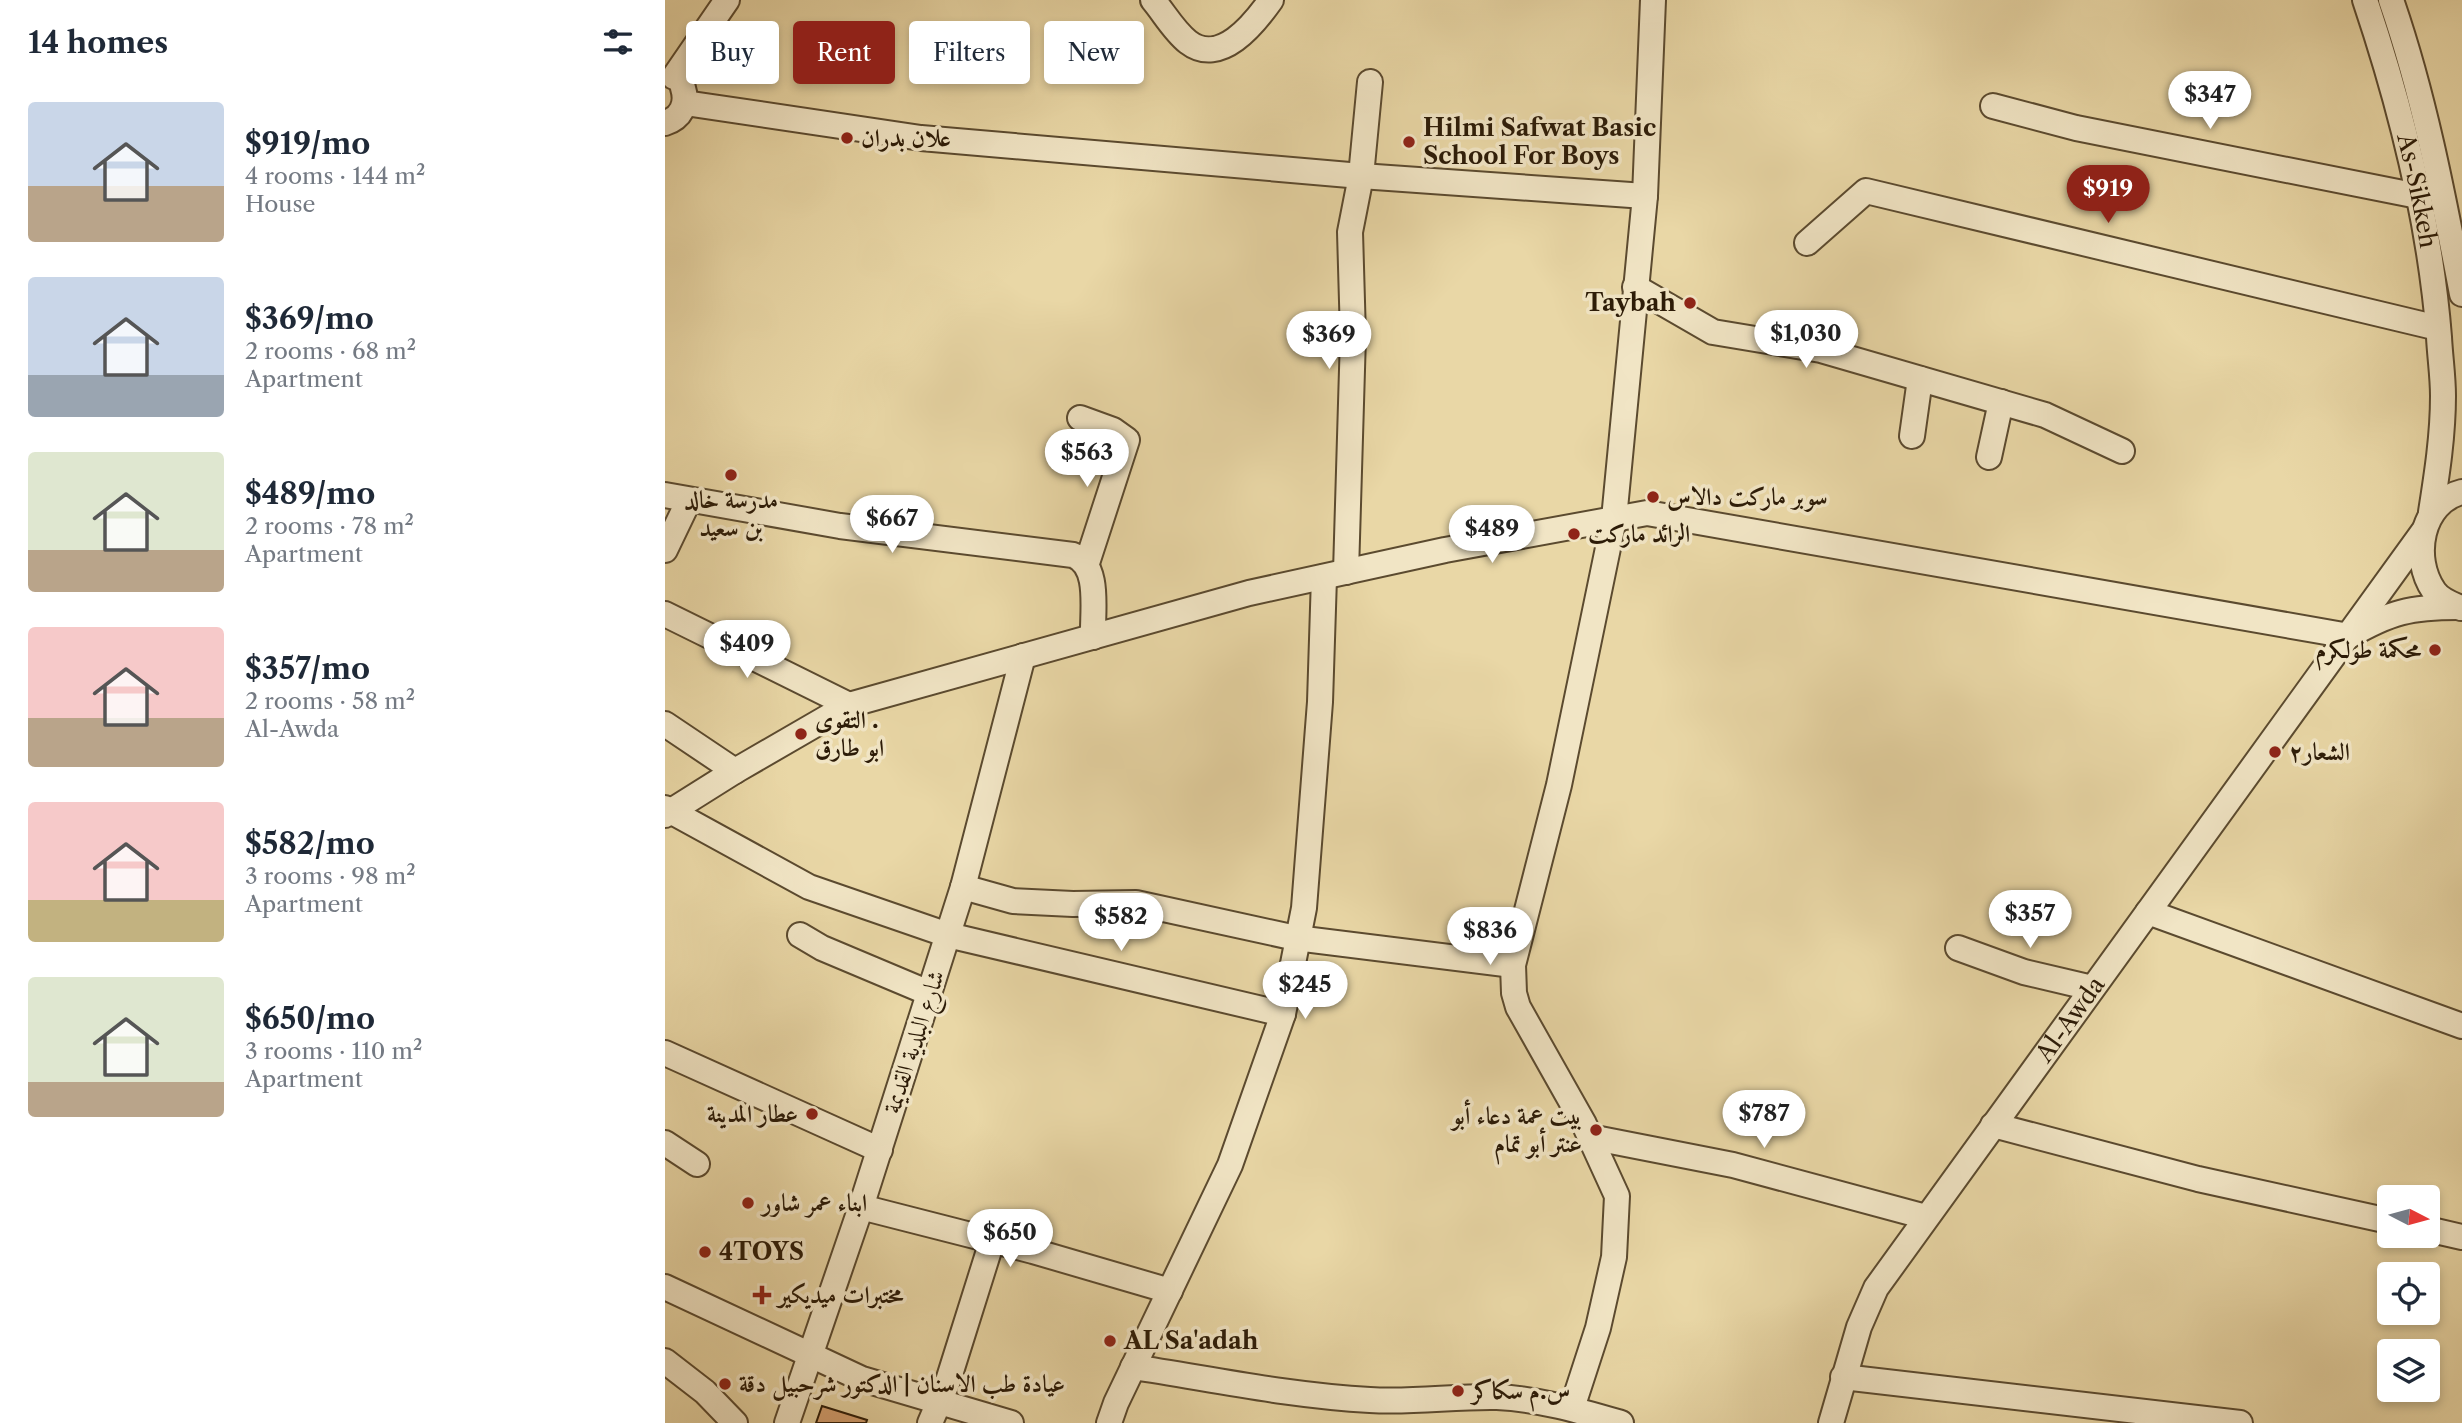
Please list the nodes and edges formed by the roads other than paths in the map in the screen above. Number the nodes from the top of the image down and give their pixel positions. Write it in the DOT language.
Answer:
graph roads {
  1 [pos="727,0"];
  2 [pos="1153,0"];
  3 [pos="1271,0"];
  4 [pos="1653,0"];
  5 [pos="2365,0"];
  6 [pos="2391,0"];
  7 [pos="669,75"];
  8 [pos="1370,82"];
  9 [pos="685,103"];
  10 [pos="1993,106"];
  11 [pos="665,123"];
  12 [pos="1361,176"];
  13 [pos="2418,195"];
  14 [pos="1644,196"];
  15 [pos="1807,243"];
  16 [pos="1635,287"];
  17 [pos="2462,294"];
  18 [pos="2438,328"];
  19 [pos="1920,379"];
  20 [pos="2001,402"];
  21 [pos="1080,418"];
  22 [pos="1912,436"];
  23 [pos="2122,451"];
  24 [pos="1989,457"];
  25 [pos="2462,492"];
  26 [pos="677,498"];
  27 [pos="1615,519"];
  28 [pos="2427,522"];
  29 [pos="665,550"];
  30 [pos="1087,563"];
  31 [pos="1335,574"];
  32 [pos="2460,608"];
  33 [pos="665,614"];
  34 [pos="2349,636"];
  35 [pos="1093,637"];
  36 [pos="1023,656"];
  37 [pos="849,705"];
  38 [pos="665,724"];
  39 [pos="735,771"];
  40 [pos="667,811"];
  41 [pos="963,887"];
  42 [pos="2148,912"];
  43 [pos="800,935"];
  44 [pos="948,935"];
  45 [pos="1296,938"];
  46 [pos="1958,948"];
  47 [pos="1513,965"];
  48 [pos="2092,988"];
  49 [pos="929,993"];
  50 [pos="1283,1014"];
  51 [pos="2462,1026"];
  52 [pos="665,1053"];
  53 [pos="1993,1125"];
  54 [pos="1590,1137"];
  55 [pos="665,1143"];
  56 [pos="880,1150"];
  57 [pos="697,1164"];
  58 [pos="862,1207"];
  59 [pos="1926,1217"];
  60 [pos="2377,1218"];
  61 [pos="2440,1232"];
  62 [pos="2462,1237"];
  63 [pos="992,1241"];
  64 [pos="665,1287"];
  65 [pos="1170,1291"];
  66 [pos="809,1356"];
  67 [pos="665,1361"];
  68 [pos="1133,1367"];
  69 [pos="1843,1377"];
  70 [pos="1541,1402"];
  71 [pos="1572,1408"];
  72 [pos="935,1412"];
  73 [pos="735,1423"];
  74 [pos="787,1423"];
  75 [pos="1011,1423"];
  76 [pos="1109,1423"];
  77 [pos="1525,1423"];
  78 [pos="1621,1423"];
  79 [pos="1831,1423"];
  80 [pos="2240,1423"];
  1 -- 7 [label="street"];
  2 -- 3 [label="street"];
  4 -- 14 [label="street"];
  5 -- 13 [label="street, As-Sikkeh"];
  6 -- 17 [label="street, As-Sikkeh"];
  7 -- 9 [label="street"];
  8 -- 12 [label="street"];
  9 -- 11 [label="street"];
  9 -- 12 [label="street"];
  10 -- 13 [label="street"];
  12 -- 14 [label="street"];
  12 -- 31 [label="street"];
  13 -- 18 [label="street, As-Sikkeh"];
  14 -- 16 [label="street"];
  15 -- 18 [label="street"];
  16 -- 19 [label="street"];
  16 -- 27 [label="street"];
  18 -- 28 [label="street, As-Sikkeh"];
  19 -- 20 [label="street"];
  19 -- 22 [label="street"];
  20 -- 23 [label="street"];
  20 -- 24 [label="street"];
  21 -- 30 [label="street"];
  25 -- 28 [label="street"];
  26 -- 29 [label="street"];
  26 -- 30 [label="street"];
  27 -- 31 [label="street"];
  27 -- 34 [label="street"];
  27 -- 47 [label="street"];
  28 -- 32 [label="street, As-Sikkeh"];
  28 -- 34 [label="street, Al-Awda"];
  30 -- 35 [label="street"];
  31 -- 35 [label="street"];
  31 -- 45 [label="street"];
  32 -- 34 [label="street"];
  33 -- 37 [label="street"];
  34 -- 42 [label="street, Al-Awda"];
  35 -- 36 [label="street"];
  36 -- 37 [label="street"];
  36 -- 41 [label="street, شارع البلدية القديمة"];
  37 -- 39 [label="street"];
  38 -- 39 [label="street"];
  39 -- 40 [label="street"];
  40 -- 44 [label="street"];
  41 -- 44 [label="street, شارع البلدية القديمة"];
  41 -- 45 [label="street"];
  42 -- 48 [label="street, Al-Awda"];
  42 -- 51 [label="street"];
  43 -- 49 [label="street"];
  44 -- 49 [label="street, شارع البلدية القديمة"];
  44 -- 50 [label="street"];
  45 -- 47 [label="street"];
  45 -- 50 [label="street"];
  46 -- 48 [label="street"];
  47 -- 54 [label="street"];
  48 -- 53 [label="street, Al-Awda"];
  49 -- 56 [label="street, شارع البلدية القديمة"];
  50 -- 65 [label="street"];
  52 -- 56 [label="street"];
  53 -- 59 [label="street, Al-Awda"];
  53 -- 60 [label="street"];
  54 -- 59 [label="street"];
  54 -- 71 [label="street"];
  55 -- 57 [label="street"];
  56 -- 58 [label="street, شارع البلدية القديمة"];
  58 -- 63 [label="street"];
  58 -- 66 [label="street, شارع البلدية القديمة"];
  59 -- 69 [label="street, Al-Awda"];
  61 -- 62 [label="street"];
  63 -- 65 [label="street"];
  63 -- 72 [label="street"];
  64 -- 66 [label="street"];
  65 -- 68 [label="street"];
  66 -- 72 [label="street"];
  66 -- 74 [label="street, شارع البلدية القديمة"];
  67 -- 73 [label="street"];
  68 -- 70 [label="street"];
  68 -- 76 [label="street"];
  69 -- 79 [label="street, Al-Awda"];
  69 -- 80 [label="street"];
  70 -- 71 [label="street"];
  70 -- 77 [label="street"];
  71 -- 78 [label="street"];
  72 -- 75 [label="street"];
}
